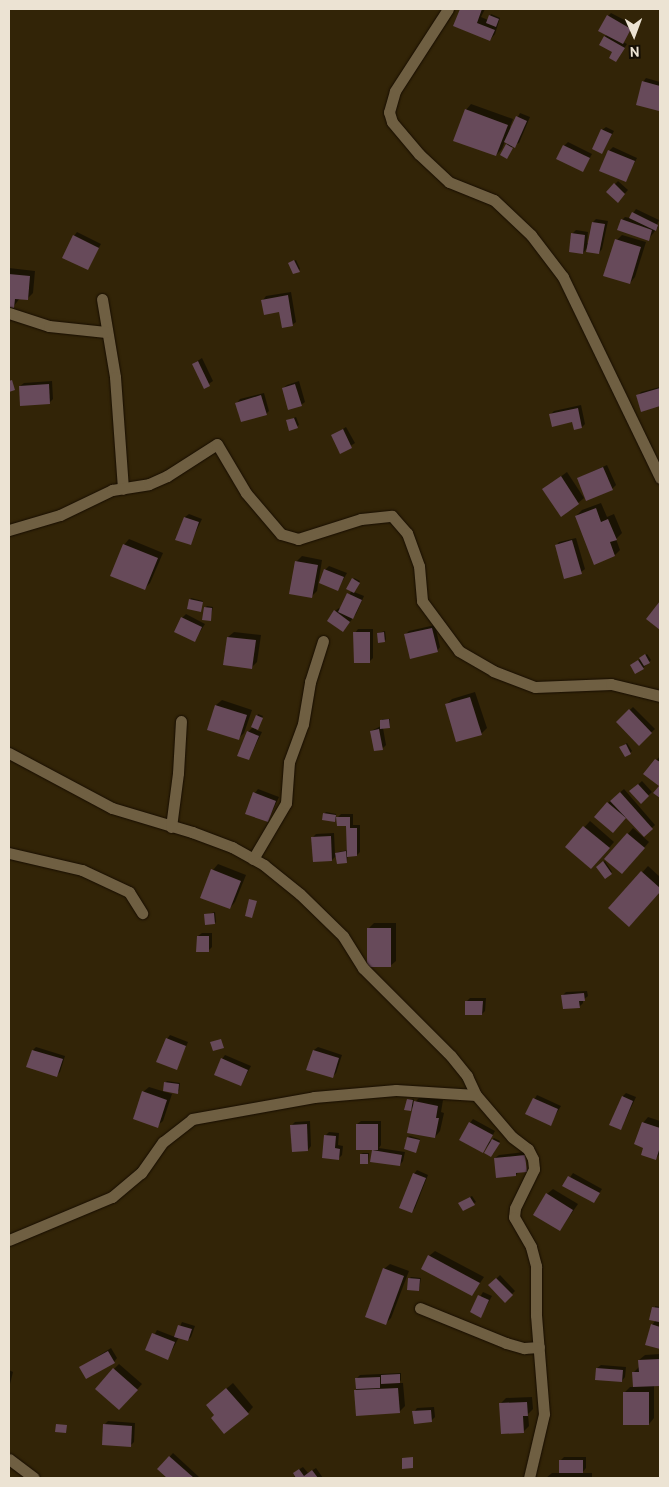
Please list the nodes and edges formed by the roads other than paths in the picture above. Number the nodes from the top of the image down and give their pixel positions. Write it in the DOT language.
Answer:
graph roads {
  1 [pos="448,9"];
  2 [pos="102,299"];
  3 [pos="9,313"];
  4 [pos="106,332"];
  5 [pos="660,478"];
  6 [pos="123,488"];
  7 [pos="9,530"];
  8 [pos="323,641"];
  9 [pos="660,696"];
  10 [pos="181,721"];
  11 [pos="9,753"];
  12 [pos="171,826"];
  13 [pos="9,853"];
  14 [pos="254,859"];
  15 [pos="142,913"];
  16 [pos="476,1095"];
  17 [pos="9,1240"];
  18 [pos="420,1308"];
  19 [pos="539,1347"];
  20 [pos="9,1459"];
  21 [pos="34,1478"];
  22 [pos="529,1478"];
  1 -- 5 [label="street"];
  2 -- 4 [label="street"];
  3 -- 4 [label="street"];
  4 -- 6 [label="street"];
  6 -- 7 [label="street"];
  6 -- 9 [label="street"];
  8 -- 14 [label="street"];
  10 -- 12 [label="street"];
  11 -- 12 [label="street"];
  12 -- 14 [label="street"];
  13 -- 15 [label="street"];
  14 -- 16 [label="street"];
  16 -- 17 [label="street"];
  16 -- 19 [label="street"];
  18 -- 19 [label="street"];
  19 -- 22 [label="street"];
  20 -- 21 [label="street"];
}
